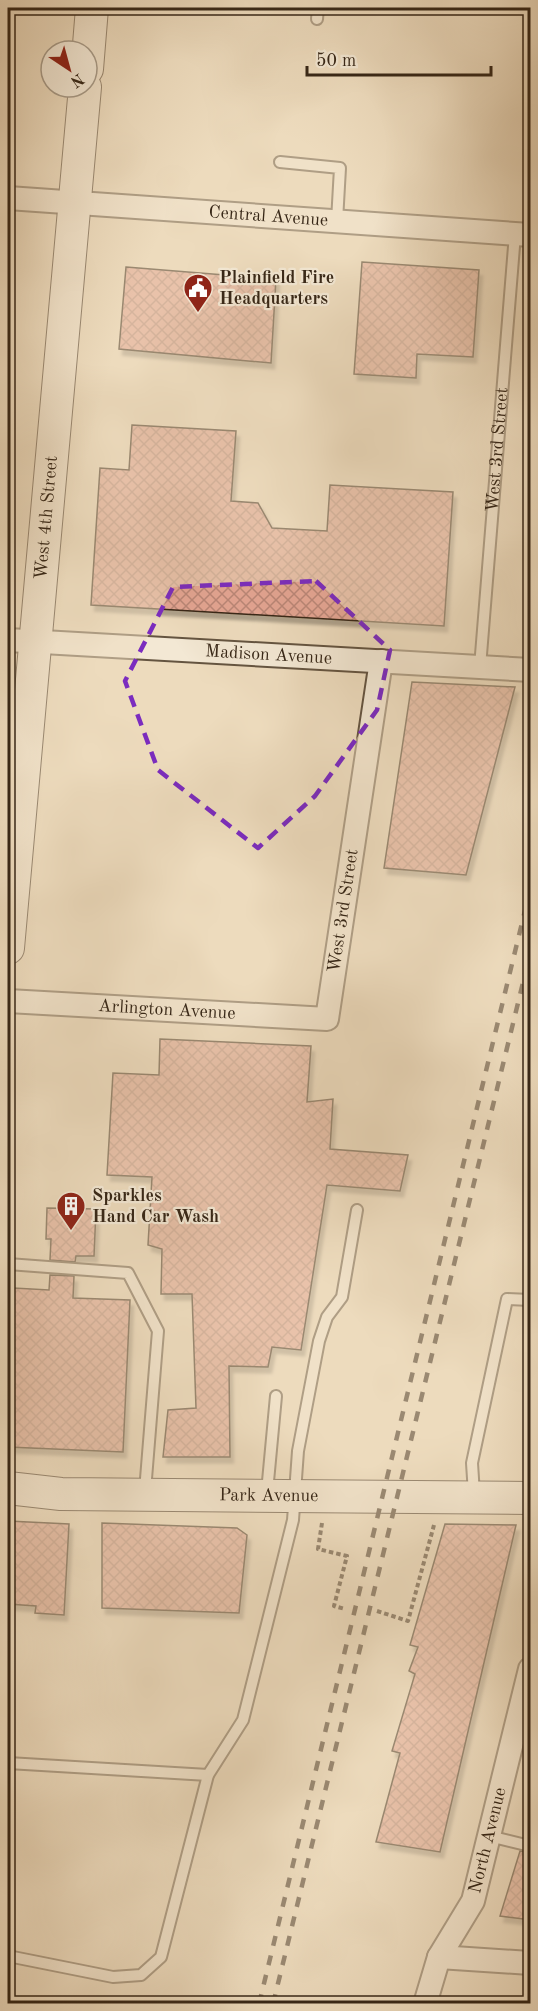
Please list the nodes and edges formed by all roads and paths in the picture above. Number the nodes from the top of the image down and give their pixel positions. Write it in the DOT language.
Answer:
graph roads {
  1 [pos="92,8"];
  2 [pos="89,39"];
  3 [pos="85,99"];
  4 [pos="280,162"];
  5 [pos="8,198"];
  6 [pos="75,202"];
  7 [pos="337,221"];
  8 [pos="523,235"];
  9 [pos="22,640"];
  10 [pos="381,661"];
  11 [pos="480,667"];
  12 [pos="531,670"];
  13 [pos="8,948"];
  14 [pos="8,1001"];
  15 [pos="327,1019"];
  16 [pos="357,1210"];
  17 [pos="8,1264"];
  18 [pos="531,1300"];
  19 [pos="276,1396"];
  20 [pos="8,1488"];
  21 [pos="145,1494"];
  22 [pos="280,1495"];
  23 [pos="326,1496"];
  24 [pos="441,1496"];
  25 [pos="474,1497"];
  26 [pos="531,1498"];
  27 [pos="345,1609"];
  28 [pos="377,1611"];
  29 [pos="531,1669"];
  30 [pos="8,1762"];
  31 [pos="208,1775"];
  32 [pos="489,1836"];
  33 [pos="531,1846"];
  34 [pos="8,1956"];
  35 [pos="439,1957"];
  36 [pos="531,1963"];
  37 [pos="425,2004"];
  1 -- 2 [label="main road"];
  3 -- 6 [label="main road, West 4th Street"];
  4 -- 7 [label="lane"];
  5 -- 6 [label="street, Central Avenue"];
  6 -- 7 [label="street, Central Avenue"];
  6 -- 9 [label="main road, West 4th Street"];
  7 -- 8 [label="street, Central Avenue"];
  8 -- 11 [label="lane, West 3rd Street"];
  9 -- 10 [label="street, Madison Avenue"];
  9 -- 13 [label="main road, West 4th Street"];
  10 -- 11 [label="street, Madison Avenue"];
  10 -- 15 [label="street, West 3rd Street"];
  11 -- 12 [label="street, Madison Avenue"];
  14 -- 15 [label="street, Arlington Avenue"];
  16 -- 22 [label="lane"];
  17 -- 21 [label="lane"];
  18 -- 25 [label="lane"];
  19 -- 22 [label="lane"];
  20 -- 21 [label="main road, Park Avenue"];
  21 -- 22 [label="main road, Park Avenue"];
  22 -- 23 [label="main road, Park Avenue"];
  22 -- 31 [label="lane"];
  23 -- 24 [label="main road, Park Avenue"];
  23 -- 27 [label="path"];
  24 -- 25 [label="main road, Park Avenue"];
  24 -- 28 [label="path"];
  25 -- 26 [label="main road, Park Avenue"];
  29 -- 32 [label="street, North Avenue"];
  30 -- 31 [label="lane"];
  31 -- 34 [label="lane"];
  32 -- 33 [label="lane"];
  32 -- 35 [label="street, North Avenue"];
  35 -- 36 [label="street"];
  35 -- 37 [label="street, North Avenue"];
}
